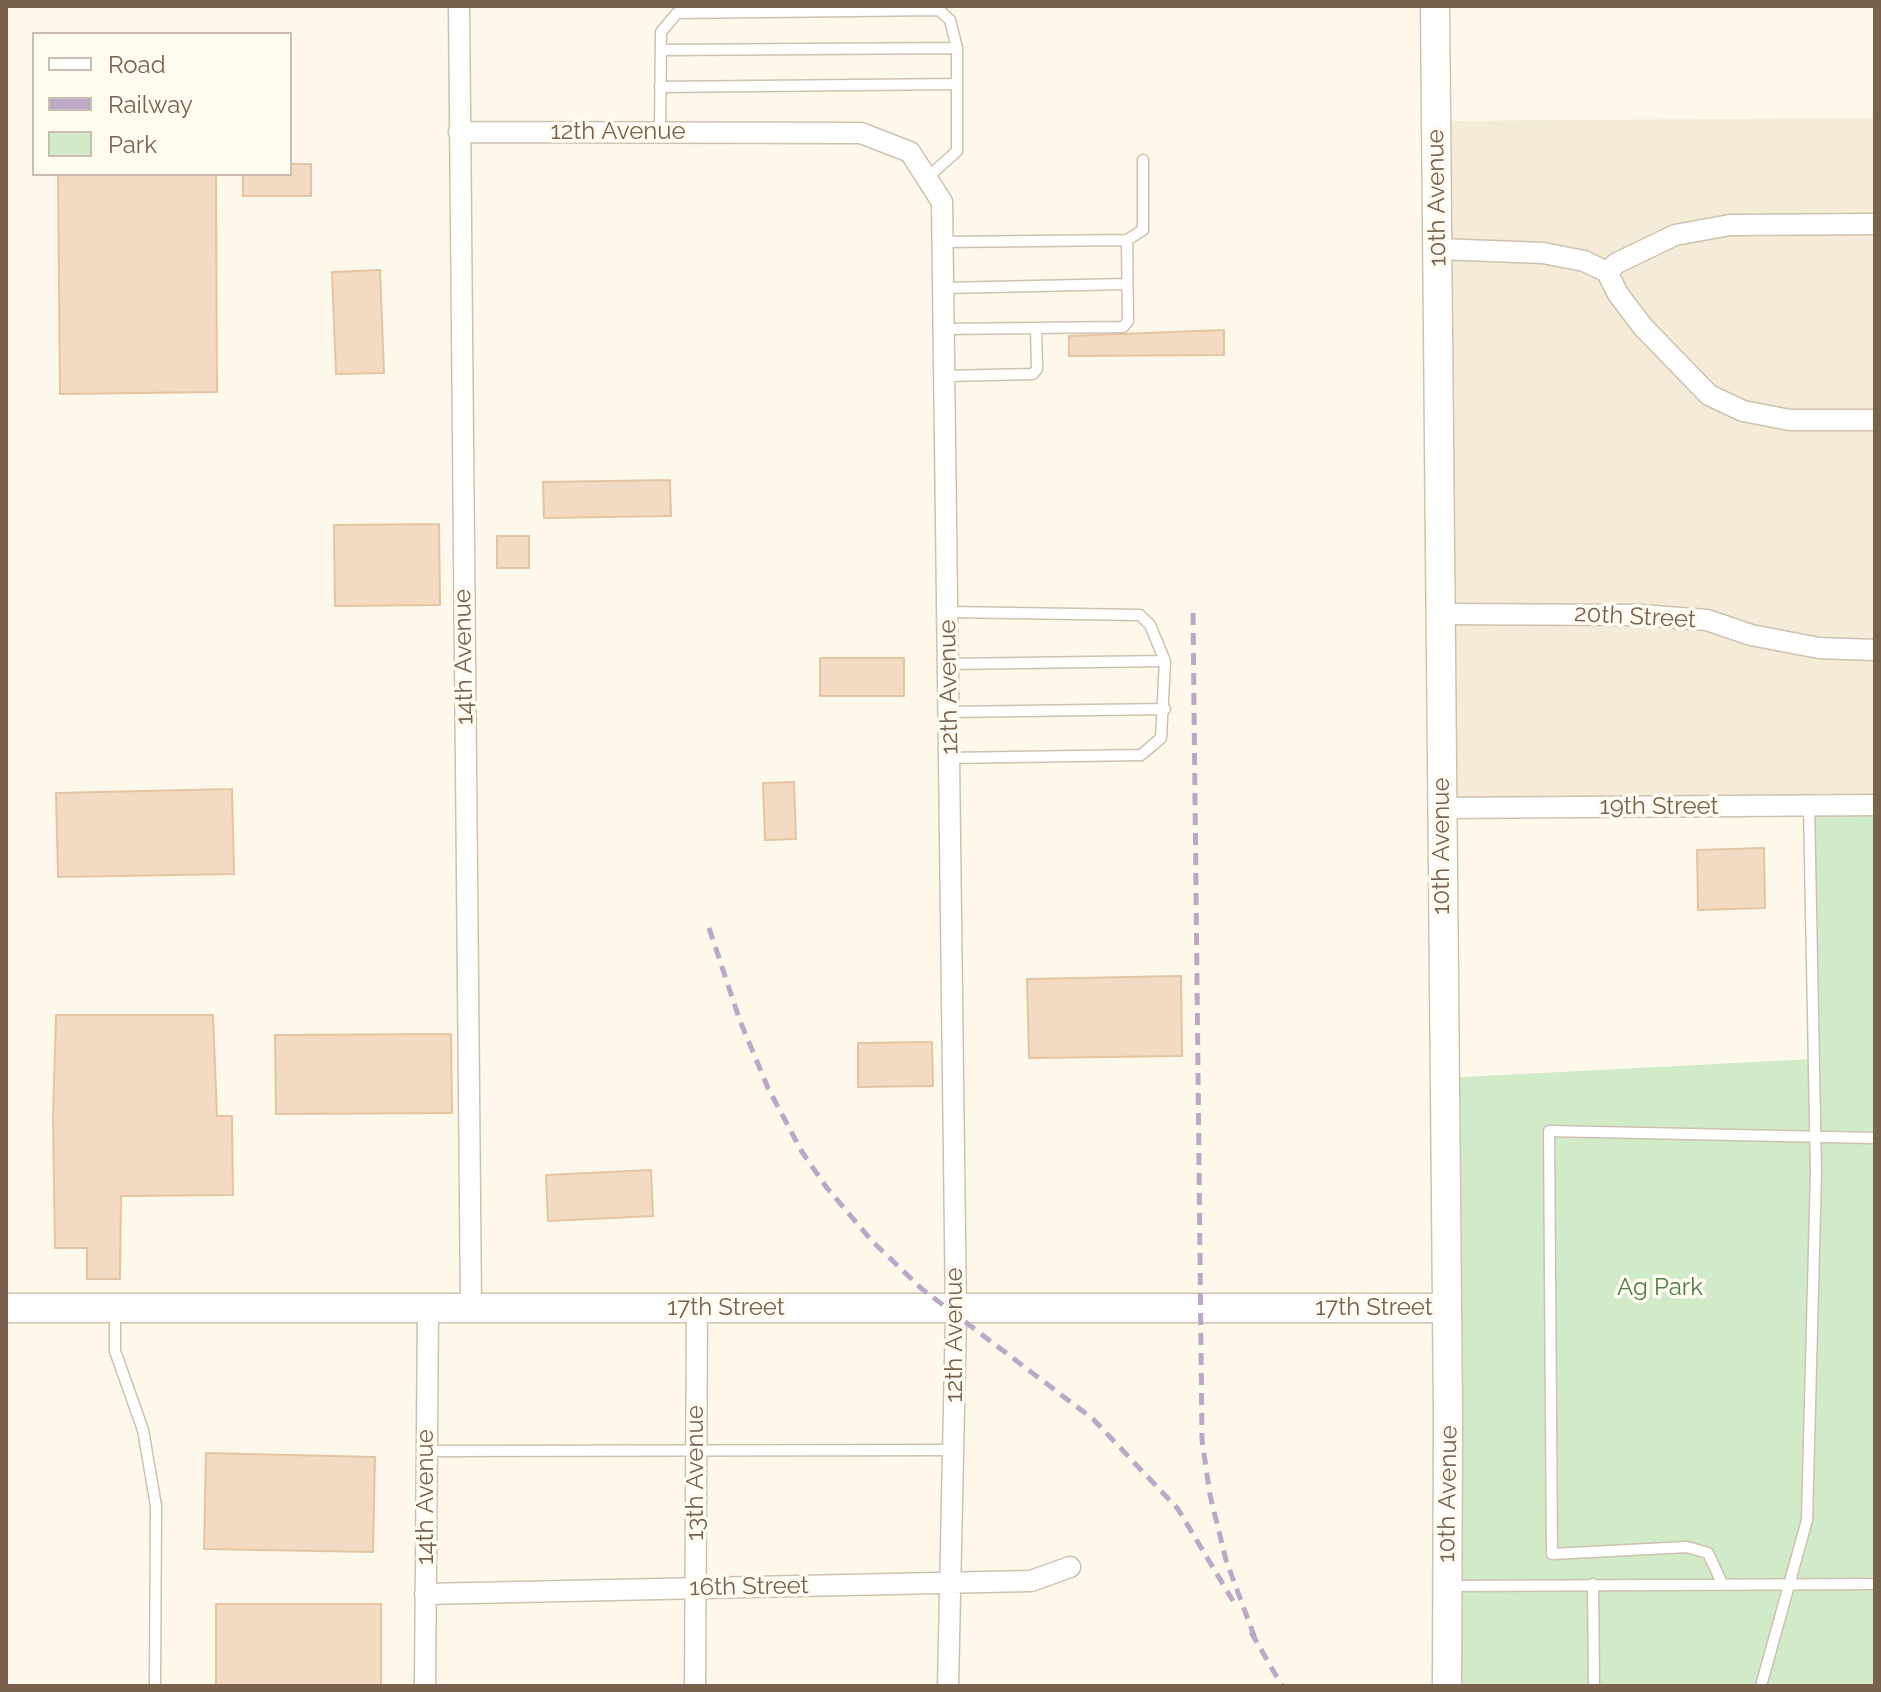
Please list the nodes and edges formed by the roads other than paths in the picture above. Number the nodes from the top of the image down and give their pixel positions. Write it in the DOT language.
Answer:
graph roads {
  1 [pos="459,6"];
  2 [pos="1435,6"];
  3 [pos="957,48"];
  4 [pos="661,50"];
  5 [pos="957,84"];
  6 [pos="660,87"];
  7 [pos="459,132"];
  8 [pos="660,132"];
  9 [pos="1143,160"];
  10 [pos="927,178"];
  11 [pos="1875,224"];
  12 [pos="1127,240"];
  13 [pos="943,242"];
  14 [pos="1438,249"];
  15 [pos="1607,272"];
  16 [pos="1127,284"];
  17 [pos="944,288"];
  18 [pos="1036,328"];
  19 [pos="944,329"];
  20 [pos="945,376"];
  21 [pos="1875,420"];
  22 [pos="948,612"];
  23 [pos="1440,614"];
  24 [pos="1875,650"];
  25 [pos="1165,661"];
  26 [pos="948,664"];
  27 [pos="1165,709"];
  28 [pos="949,712"];
  29 [pos="949,758"];
  30 [pos="1809,805"];
  31 [pos="1875,805"];
  32 [pos="1442,808"];
  33 [pos="1815,1137"];
  34 [pos="1875,1138"];
  35 [pos="6,1308"];
  36 [pos="115,1308"];
  37 [pos="428,1308"];
  38 [pos="471,1308"];
  39 [pos="697,1308"];
  40 [pos="956,1308"];
  41 [pos="1446,1308"];
  42 [pos="696,1450"];
  43 [pos="955,1450"];
  44 [pos="426,1451"];
  45 [pos="1070,1567"];
  46 [pos="951,1583"];
  47 [pos="1722,1583"];
  48 [pos="1790,1583"];
  49 [pos="1593,1584"];
  50 [pos="1875,1584"];
  51 [pos="1447,1586"];
  52 [pos="696,1588"];
  53 [pos="425,1594"];
  54 [pos="155,1686"];
  55 [pos="425,1686"];
  56 [pos="695,1686"];
  57 [pos="948,1686"];
  58 [pos="1447,1686"];
  59 [pos="1594,1686"];
  60 [pos="1761,1686"];
  1 -- 7 [label="street, 14th Avenue"];
  2 -- 14 [label="main road, 10th Avenue"];
  3 -- 4 [label="lane"];
  3 -- 4 [label="lane"];
  3 -- 5 [label="lane"];
  4 -- 6 [label="lane"];
  5 -- 6 [label="lane"];
  5 -- 10 [label="lane"];
  6 -- 8 [label="lane"];
  7 -- 8 [label="street, 12th Avenue"];
  7 -- 38 [label="street, 14th Avenue"];
  8 -- 10 [label="street, 12th Avenue"];
  9 -- 12 [label="lane"];
  10 -- 13 [label="street, 12th Avenue"];
  11 -- 15 [label="street"];
  12 -- 13 [label="lane"];
  12 -- 16 [label="lane"];
  13 -- 17 [label="street, 12th Avenue"];
  14 -- 15 [label="street"];
  14 -- 23 [label="main road, 10th Avenue"];
  15 -- 21 [label="street"];
  16 -- 17 [label="lane"];
  16 -- 18 [label="lane"];
  17 -- 19 [label="street, 12th Avenue"];
  18 -- 19 [label="lane"];
  18 -- 20 [label="lane"];
  19 -- 20 [label="street, 12th Avenue"];
  20 -- 22 [label="street, 12th Avenue"];
  22 -- 25 [label="lane"];
  22 -- 26 [label="street, 12th Avenue"];
  23 -- 24 [label="street, 20th Street"];
  23 -- 32 [label="main road, 10th Avenue"];
  25 -- 26 [label="lane"];
  25 -- 27 [label="lane"];
  26 -- 28 [label="street, 12th Avenue"];
  27 -- 28 [label="lane"];
  27 -- 29 [label="lane"];
  28 -- 29 [label="street, 12th Avenue"];
  29 -- 40 [label="street, 12th Avenue"];
  30 -- 31 [label="street, 19th Street"];
  30 -- 32 [label="street, 19th Street"];
  30 -- 33 [label="lane"];
  32 -- 41 [label="main road, 10th Avenue"];
  33 -- 34 [label="lane"];
  33 -- 47 [label="lane"];
  33 -- 48 [label="lane"];
  35 -- 36 [label="main road, 17th Street"];
  36 -- 37 [label="main road, 17th Street"];
  36 -- 54 [label="lane"];
  37 -- 38 [label="main road, 17th Street"];
  37 -- 44 [label="street, 14th Avenue"];
  38 -- 39 [label="main road, 17th Street"];
  39 -- 40 [label="main road, 17th Street"];
  39 -- 42 [label="street, 13th Avenue"];
  40 -- 41 [label="main road, 17th Street"];
  40 -- 43 [label="street, 12th Avenue"];
  41 -- 51 [label="main road, 10th Avenue"];
  42 -- 43 [label="lane"];
  42 -- 44 [label="lane"];
  42 -- 52 [label="street, 13th Avenue"];
  43 -- 46 [label="street, 12th Avenue"];
  44 -- 53 [label="street, 14th Avenue"];
  45 -- 46 [label="street, 16th Street"];
  46 -- 52 [label="street, 16th Street"];
  46 -- 57 [label="street, 12th Avenue"];
  47 -- 48 [label="lane"];
  47 -- 49 [label="lane"];
  48 -- 50 [label="lane"];
  48 -- 60 [label="lane"];
  49 -- 51 [label="lane"];
  49 -- 59 [label="lane"];
  51 -- 58 [label="main road, 10th Avenue"];
  52 -- 53 [label="street, 16th Street"];
  52 -- 56 [label="street, 13th Avenue"];
  53 -- 55 [label="street, 14th Avenue"];
}
